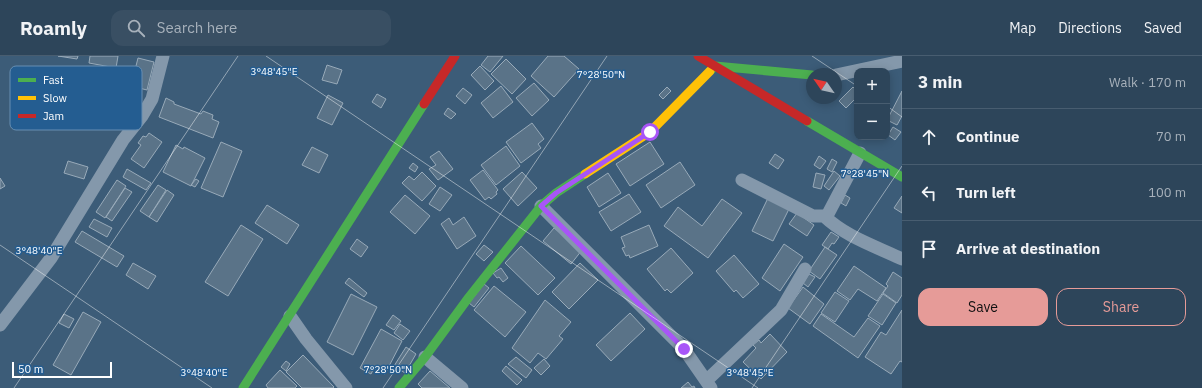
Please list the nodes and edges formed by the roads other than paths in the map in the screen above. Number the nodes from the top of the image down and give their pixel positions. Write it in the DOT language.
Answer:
graph roads {
  1 [pos="163,56"];
  2 [pos="455,56"];
  3 [pos="698,56"];
  4 [pos="893,60"];
  5 [pos="715,66"];
  6 [pos="842,73"];
  7 [pos="806,74"];
  8 [pos="142,116"];
  9 [pos="131,130"];
  10 [pos="860,153"];
  11 [pos="902,177"];
  12 [pos="742,180"];
  13 [pos="541,206"];
  14 [pos="824,216"];
  15 [pos="902,259"];
  16 [pos="805,269"];
  17 [pos="290,316"];
  18 [pos="0,325"];
  19 [pos="425,357"];
  20 [pos="708,384"];
  21 [pos="243,388"];
  22 [pos="346,388"];
  23 [pos="399,388"];
  24 [pos="462,388"];
  1 -- 8 [label="street"];
  2 -- 17 [label="main road"];
  3 -- 5 [label="main road"];
  4 -- 6 [label="street"];
  5 -- 7 [label="main road"];
  5 -- 10 [label="main road"];
  5 -- 13 [label="main road"];
  9 -- 18 [label="street"];
  10 -- 11 [label="main road"];
  10 -- 14 [label="street"];
  12 -- 14 [label="street"];
  13 -- 19 [label="main road"];
  13 -- 20 [label="street"];
  14 -- 15 [label="street"];
  16 -- 20 [label="street"];
  17 -- 21 [label="main road"];
  17 -- 22 [label="street"];
  19 -- 23 [label="main road"];
  19 -- 24 [label="street"];
}
